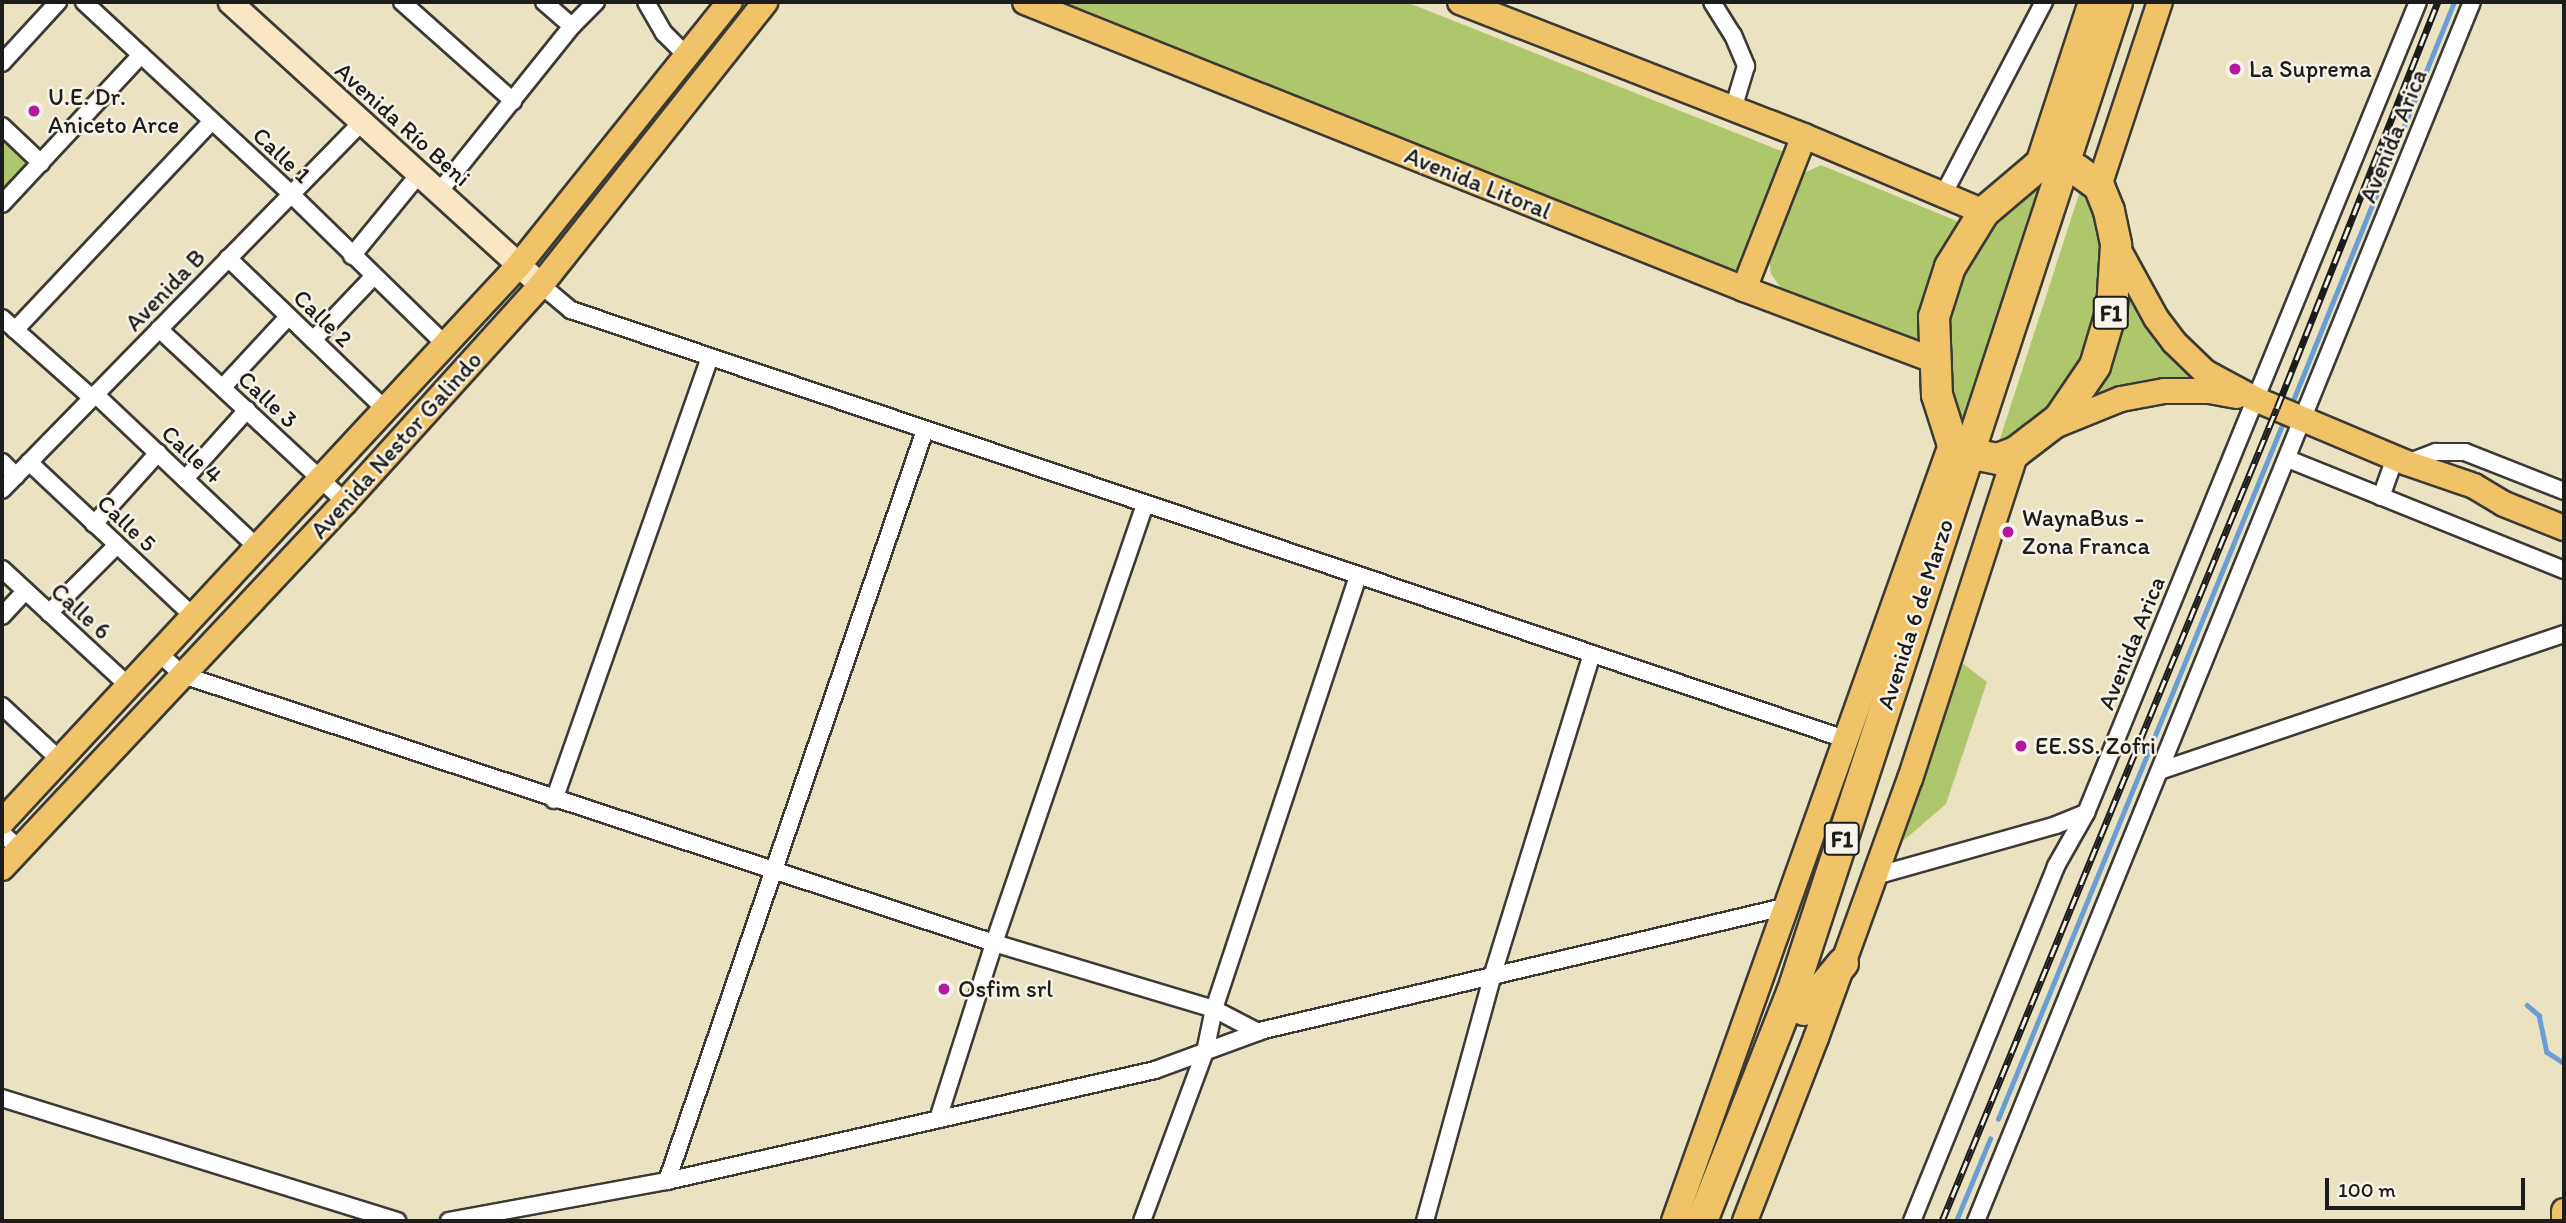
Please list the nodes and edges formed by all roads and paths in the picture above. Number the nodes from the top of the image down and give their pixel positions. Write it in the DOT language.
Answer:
graph roads {
  1 [pos="58,2"];
  2 [pos="84,2"];
  3 [pos="230,2"];
  4 [pos="402,2"];
  5 [pos="544,2"];
  6 [pos="596,2"];
  7 [pos="646,2"];
  8 [pos="730,2"];
  9 [pos="765,2"];
  10 [pos="1025,2"];
  11 [pos="1460,2"];
  12 [pos="1712,2"];
  13 [pos="2044,2"];
  14 [pos="2091,2"];
  15 [pos="2117,2"];
  16 [pos="2135,2"];
  17 [pos="2160,2"];
  18 [pos="2418,2"];
  19 [pos="2472,2"];
  20 [pos="572,26"];
  21 [pos="141,55"];
  22 [pos="687,56"];
  23 [pos="2,63"];
  24 [pos="513,101"];
  25 [pos="1732,109"];
  26 [pos="212,121"];
  27 [pos="362,122"];
  28 [pos="2,126"];
  29 [pos="1804,136"];
  30 [pos="41,163"];
  31 [pos="2069,172"];
  32 [pos="419,174"];
  33 [pos="439,192"];
  34 [pos="291,194"];
  35 [pos="1943,195"];
  36 [pos="2,204"];
  37 [pos="1984,212"];
  38 [pos="2116,245"];
  39 [pos="352,256"];
  40 [pos="228,258"];
  41 [pos="519,265"];
  42 [pos="374,276"];
  43 [pos="541,285"];
  44 [pos="1744,289"];
  45 [pos="288,317"];
  46 [pos="2,318"];
  47 [pos="159,329"];
  48 [pos="15,330"];
  49 [pos="313,340"];
  50 [pos="446,345"];
  51 [pos="710,358"];
  52 [pos="1933,360"];
  53 [pos="223,387"];
  54 [pos="94,396"];
  55 [pos="2255,399"];
  56 [pos="247,410"];
  57 [pos="387,411"];
  58 [pos="2304,420"];
  59 [pos="2052,427"];
  60 [pos="925,430"];
  61 [pos="1968,450"];
  62 [pos="2016,452"];
  63 [pos="158,453"];
  64 [pos="2288,458"];
  65 [pos="2401,461"];
  66 [pos="2,462"];
  67 [pos="29,462"];
  68 [pos="16,476"];
  69 [pos="185,479"];
  70 [pos="322,480"];
  71 [pos="2,490"];
  72 [pos="2564,491"];
  73 [pos="2381,497"];
  74 [pos="345,502"];
  75 [pos="1145,504"];
  76 [pos="94,524"];
  77 [pos="2564,528"];
  78 [pos="117,544"];
  79 [pos="258,548"];
  80 [pos="2,569"];
  81 [pos="2564,570"];
  82 [pos="1358,576"];
  83 [pos="25,591"];
  84 [pos="49,613"];
  85 [pos="2,616"];
  86 [pos="193,616"];
  87 [pos="2564,634"];
  88 [pos="159,653"];
  89 [pos="1592,654"];
  90 [pos="183,675"];
  91 [pos="129,686"];
  92 [pos="2,706"];
  93 [pos="1847,740"];
  94 [pos="60,760"];
  95 [pos="2161,769"];
  96 [pos="554,800"];
  97 [pos="2086,813"];
  98 [pos="2,822"];
  99 [pos="10,841"];
  100 [pos="2,867"];
  101 [pos="775,871"];
  102 [pos="1875,876"];
  103 [pos="1788,906"];
  104 [pos="994,943"];
  105 [pos="1843,963"];
  106 [pos="1492,976"];
  107 [pos="1214,1009"];
  108 [pos="1804,1010"];
  109 [pos="1258,1032"];
  110 [pos="1205,1052"];
  111 [pos="2,1098"];
  112 [pos="938,1119"];
  113 [pos="667,1181"];
  114 [pos="2564,1211"];
  115 [pos="379,1219"];
  116 [pos="397,1221"];
  117 [pos="449,1221"];
  118 [pos="1142,1221"];
  119 [pos="1425,1221"];
  120 [pos="1674,1221"];
  121 [pos="1702,1221"];
  122 [pos="1722,1221"];
  123 [pos="1745,1221"];
  124 [pos="1912,1221"];
  125 [pos="1976,1221"];
  126 [pos="2564,1221"];
  1 -- 23 [label="street"];
  2 -- 21 [label="street, Calle 1"];
  3 -- 27 [label="street, Avenida Río Beni"];
  4 -- 24 [label="street"];
  5 -- 20 [label="street"];
  6 -- 20 [label="street"];
  7 -- 22 [label="street"];
  8 -- 22 [label="main road, Avenida Nestor Galindo"];
  9 -- 43 [label="main road, Avenida Nestor Galindo"];
  10 -- 44 [label="main road, Avenida Litoral"];
  11 -- 25 [label="main road"];
  12 -- 25 [label="street"];
  13 -- 35 [label="street"];
  14 -- 31 [label="main road, Avenida 6 de Marzo"];
  15 -- 31 [label="highway, Avenida 6 de Marzo / F1"];
  16 -- 31 [label="highway, Avenida 6 de Marzo / F1"];
  17 -- 31 [label="main road, Avenida 6 de Marzo"];
  18 -- 55 [label="street, Avenida Arica"];
  19 -- 58 [label="street, Avenida Arica"];
  20 -- 24 [label="street"];
  21 -- 26 [label="street, Calle 1"];
  21 -- 30 [label="street"];
  22 -- 41 [label="main road, Avenida Nestor Galindo"];
  24 -- 33 [label="street"];
  25 -- 29 [label="main road"];
  26 -- 34 [label="street, Calle 1"];
  26 -- 48 [label="street"];
  27 -- 32 [label="street, Avenida Río Beni"];
  27 -- 34 [label="street, Avenida B"];
  28 -- 30 [label="street"];
  29 -- 35 [label="main road"];
  29 -- 44 [label="main road"];
  30 -- 36 [label="street"];
  31 -- 37 [label="highway, F1"];
  31 -- 38 [label="highway, F1"];
  31 -- 61 [label="highway, Avenida 6 de Marzo / F1"];
  32 -- 33 [label="street, Avenida Río Beni"];
  32 -- 39 [label="street"];
  33 -- 41 [label="street, Avenida Río Beni"];
  34 -- 39 [label="street, Calle 1"];
  34 -- 40 [label="street, Avenida B"];
  35 -- 37 [label="main road"];
  37 -- 52 [label="highway, F1"];
  38 -- 55 [label="main road"];
  38 -- 59 [label="highway, F1"];
  39 -- 42 [label="street, Calle 1"];
  40 -- 45 [label="street, Calle 2"];
  40 -- 47 [label="street, Avenida B"];
  41 -- 43 [label="street, Avenida Río Beni"];
  41 -- 50 [label="main road, Avenida Nestor Galindo"];
  42 -- 49 [label="street"];
  42 -- 50 [label="street, Calle 1"];
  43 -- 51 [label="street"];
  43 -- 74 [label="main road, Avenida Nestor Galindo"];
  44 -- 52 [label="main road, Avenida Litoral"];
  45 -- 49 [label="street, Calle 2"];
  45 -- 53 [label="street"];
  46 -- 48 [label="street, Calle 4"];
  47 -- 53 [label="street, Calle 3"];
  47 -- 54 [label="street, Avenida B"];
  48 -- 54 [label="street, Calle 4"];
  49 -- 57 [label="street, Calle 2"];
  50 -- 57 [label="main road, Avenida Nestor Galindo"];
  51 -- 60 [label="street"];
  51 -- 96 [label="street"];
  52 -- 61 [label="highway, F1"];
  53 -- 56 [label="street, Calle 3"];
  54 -- 63 [label="street, Calle 4"];
  54 -- 67 [label="street, Avenida B"];
  55 -- 58 [label="main road"];
  55 -- 59 [label="main road"];
  55 -- 97 [label="street, Avenida Arica"];
  56 -- 69 [label="street"];
  56 -- 70 [label="street, Calle 3"];
  57 -- 70 [label="main road, Avenida Nestor Galindo"];
  58 -- 64 [label="street, Avenida Arica"];
  58 -- 65 [label="main road"];
  59 -- 62 [label="highway, F1"];
  60 -- 75 [label="street"];
  60 -- 101 [label="street"];
  61 -- 62 [label="highway, F1"];
  61 -- 93 [label="main road, Avenida 6 de Marzo"];
  61 -- 108 [label="highway, Avenida 6 de Marzo / F1"];
  61 -- 121 [label="highway, Avenida 6 de Marzo / F1"];
  62 -- 102 [label="main road, Avenida 6 de Marzo"];
  63 -- 69 [label="street, Calle 4"];
  63 -- 76 [label="street"];
  64 -- 73 [label="street"];
  64 -- 95 [label="street, Avenida Arica"];
  65 -- 72 [label="street"];
  65 -- 73 [label="street"];
  65 -- 77 [label="main road"];
  66 -- 68 [label="street"];
  67 -- 68 [label="street, Avenida B"];
  67 -- 76 [label="street, Calle 5"];
  68 -- 71 [label="street, Avenida B"];
  69 -- 79 [label="street, Calle 4"];
  70 -- 74 [label="street, Calle 3"];
  70 -- 79 [label="main road, Avenida Nestor Galindo"];
  73 -- 81 [label="street"];
  74 -- 90 [label="main road, Avenida Nestor Galindo"];
  75 -- 82 [label="street"];
  75 -- 104 [label="street"];
  76 -- 78 [label="street, Calle 5"];
  78 -- 84 [label="street"];
  78 -- 86 [label="street, Calle 5"];
  79 -- 86 [label="main road, Avenida Nestor Galindo"];
  80 -- 83 [label="street, Calle 6"];
  82 -- 89 [label="street"];
  82 -- 107 [label="street"];
  83 -- 84 [label="street, Calle 6"];
  83 -- 85 [label="street"];
  84 -- 91 [label="street, Calle 6"];
  86 -- 88 [label="main road, Avenida Nestor Galindo"];
  87 -- 95 [label="street"];
  88 -- 90 [label="street"];
  88 -- 91 [label="main road, Avenida Nestor Galindo"];
  89 -- 93 [label="street"];
  89 -- 106 [label="street"];
  90 -- 96 [label="street"];
  90 -- 99 [label="main road, Avenida Nestor Galindo"];
  91 -- 94 [label="main road, Avenida Nestor Galindo"];
  92 -- 94 [label="street"];
  93 -- 103 [label="main road, Avenida 6 de Marzo"];
  94 -- 98 [label="main road, Avenida Nestor Galindo"];
  95 -- 125 [label="street, Avenida Arica"];
  96 -- 101 [label="street"];
  97 -- 102 [label="street"];
  97 -- 124 [label="street, Avenida Arica"];
  99 -- 100 [label="main road, Avenida Nestor Galindo"];
  101 -- 104 [label="street"];
  101 -- 113 [label="street"];
  102 -- 105 [label="main road, Avenida 6 de Marzo"];
  103 -- 106 [label="street"];
  103 -- 120 [label="main road, Avenida 6 de Marzo"];
  104 -- 107 [label="street"];
  104 -- 112 [label="street"];
  105 -- 108 [label="highway"];
  105 -- 123 [label="main road, Avenida 6 de Marzo"];
  106 -- 109 [label="street"];
  106 -- 119 [label="street"];
  107 -- 109 [label="street"];
  107 -- 110 [label="street"];
  108 -- 122 [label="highway, Avenida 6 de Marzo / F1"];
  109 -- 110 [label="street"];
  110 -- 112 [label="street"];
  110 -- 118 [label="street"];
  111 -- 115 [label="street"];
  112 -- 113 [label="street"];
  113 -- 117 [label="street"];
  114 -- 126 [label="main road"];
  115 -- 116 [label="street"];
}
